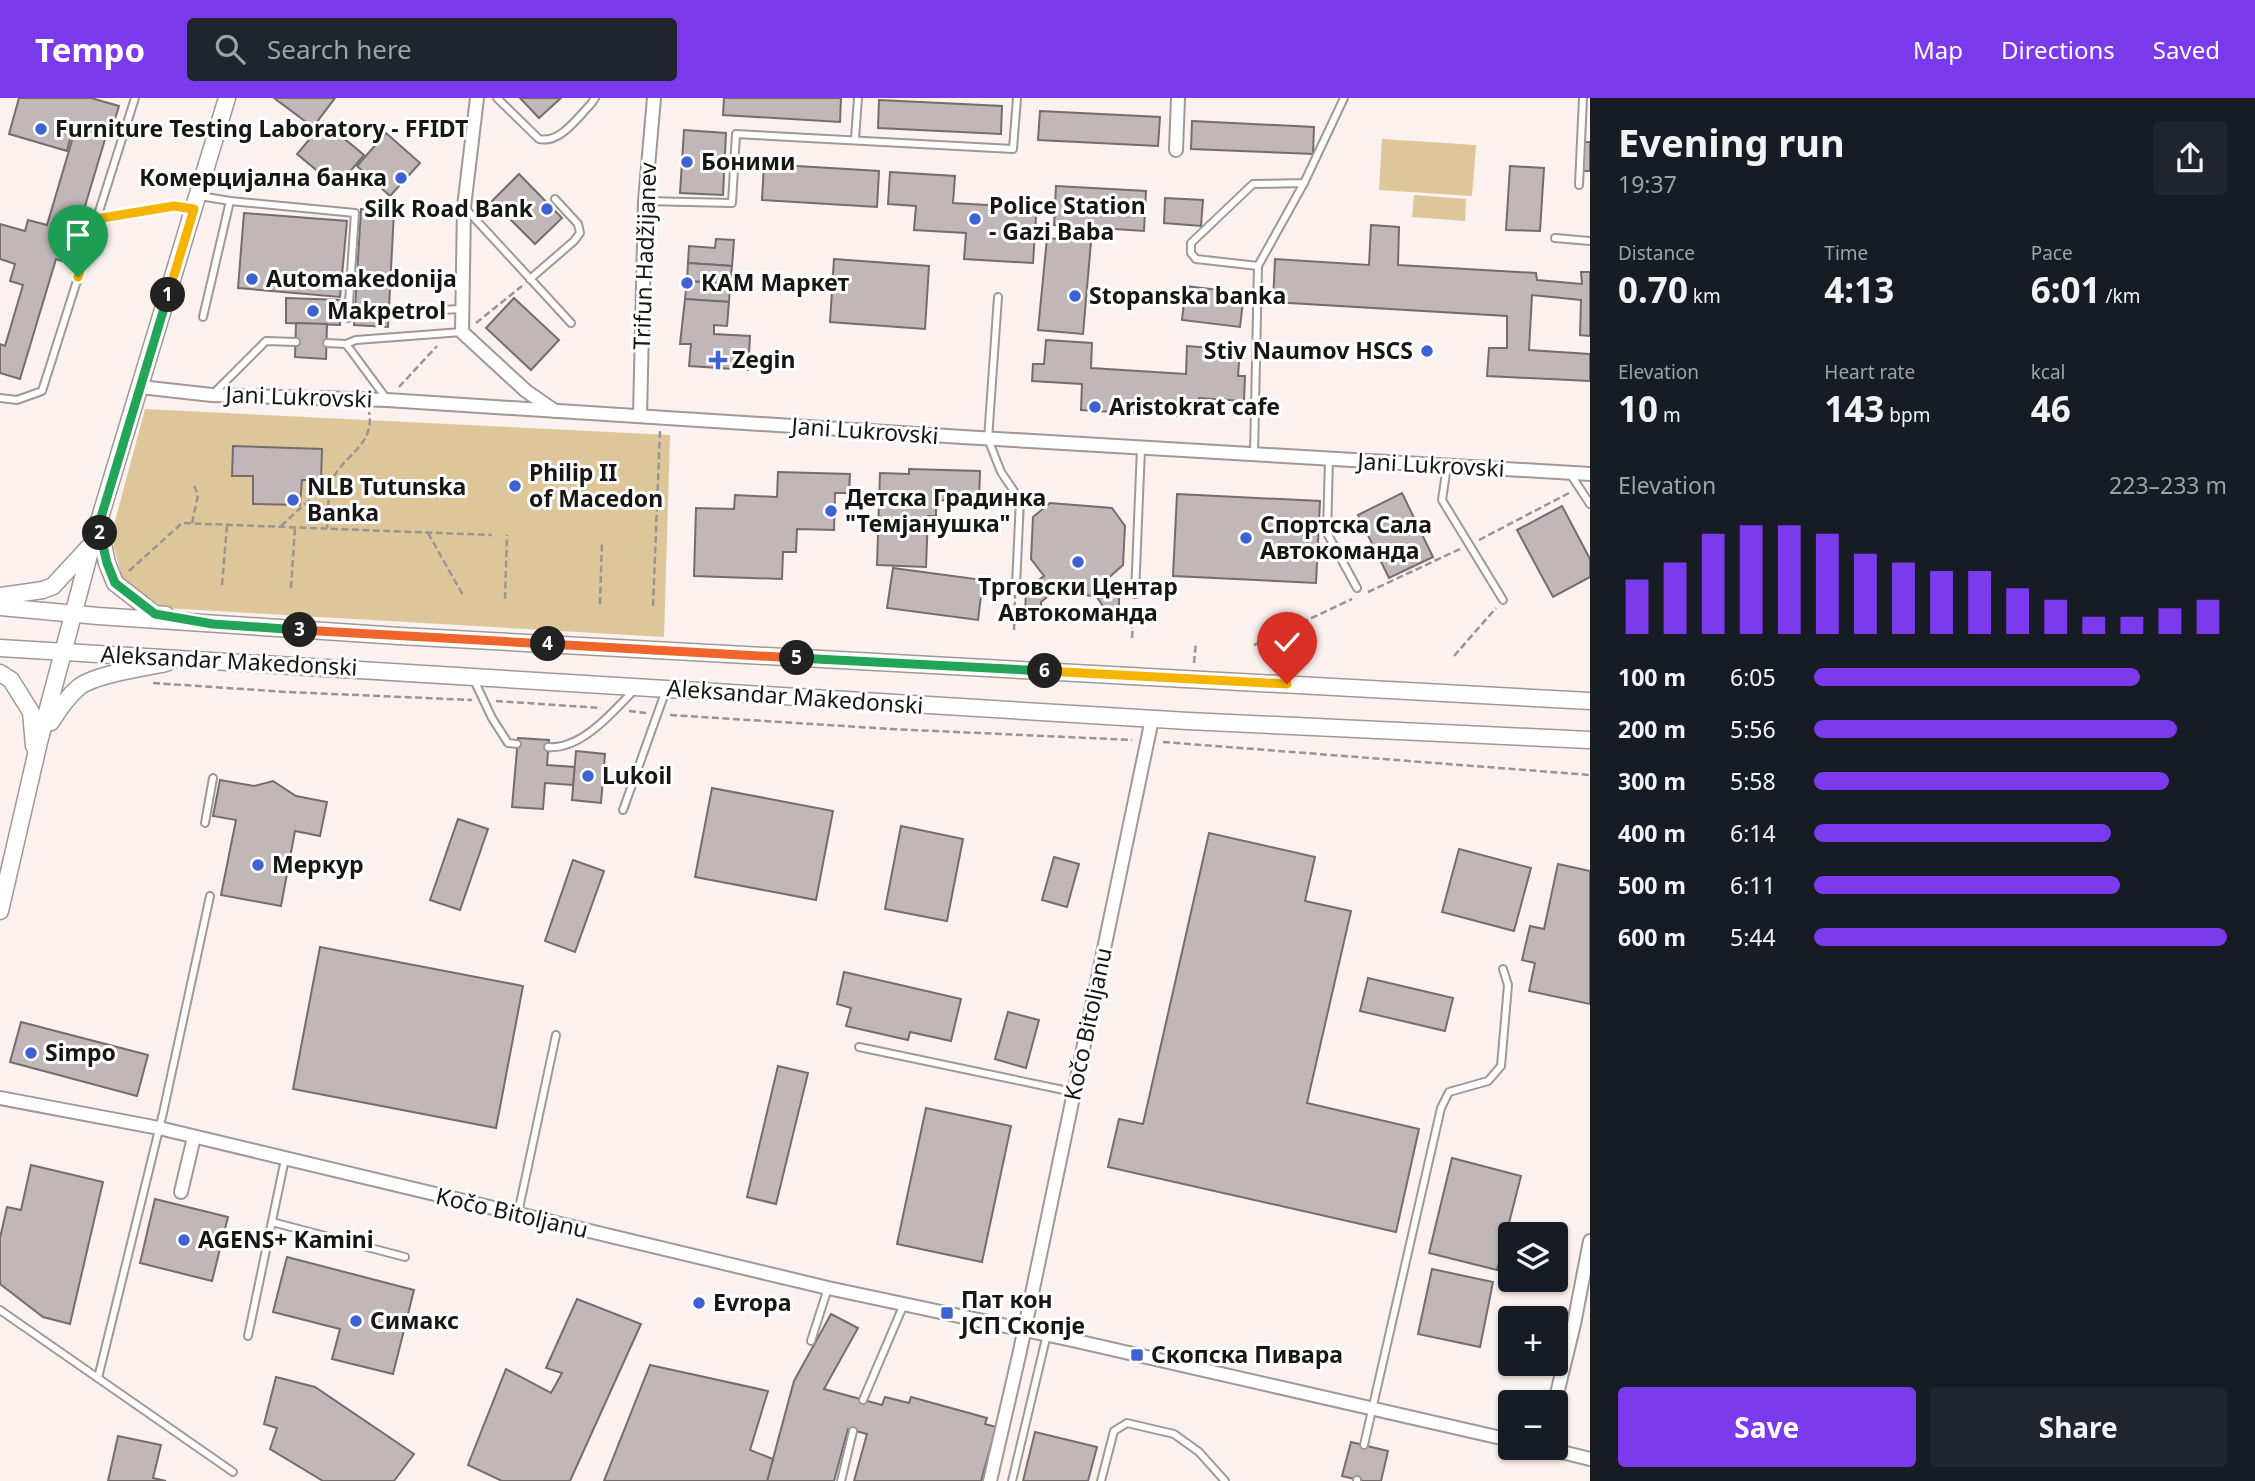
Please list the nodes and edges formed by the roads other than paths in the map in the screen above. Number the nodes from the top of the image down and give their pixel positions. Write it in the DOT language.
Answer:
graph roads {
  1 [pos="135,98"];
  2 [pos="227,98"];
  3 [pos="477,98"];
  4 [pos="497,98"];
  5 [pos="595,98"];
  6 [pos="654,98"];
  7 [pos="858,98"];
  8 [pos="1017,98"];
  9 [pos="1178,98"];
  10 [pos="1344,98"];
  11 [pos="1583,98"];
  12 [pos="855,139"];
  13 [pos="1176,150"];
  14 [pos="1304,183"];
  15 [pos="1579,185"];
  16 [pos="555,199"];
  17 [pos="230,201"];
  18 [pos="645,201"];
  19 [pos="196,202"];
  20 [pos="464,207"];
  21 [pos="96,219"];
  22 [pos="1555,238"];
  23 [pos="1590,241"];
  24 [pos="1258,266"];
  25 [pos="530,279"];
  26 [pos="998,297"];
  27 [pos="462,309"];
  28 [pos="395,312"];
  29 [pos="204,317"];
  30 [pos="348,318"];
  31 [pos="571,323"];
  32 [pos="462,332"];
  33 [pos="296,342"];
  34 [pos="327,343"];
  35 [pos="346,344"];
  36 [pos="141,387"];
  37 [pos="212,395"];
  38 [pos="0,398"];
  39 [pos="387,400"];
  40 [pos="555,411"];
  41 [pos="640,415"];
  42 [pos="988,439"];
  43 [pos="1141,447"];
  44 [pos="1254,454"];
  45 [pos="1329,459"];
  46 [pos="1447,466"];
  47 [pos="1570,473"];
  48 [pos="1590,474"];
  49 [pos="1590,504"];
  50 [pos="99,524"];
  51 [pos="92,544"];
  52 [pos="1016,584"];
  53 [pos="1357,588"];
  54 [pos="1135,594"];
  55 [pos="0,596"];
  56 [pos="1503,600"];
  57 [pos="0,607"];
  58 [pos="74,613"];
  59 [pos="213,624"];
  60 [pos="0,648"];
  61 [pos="64,652"];
  62 [pos="188,659"];
  63 [pos="0,673"];
  64 [pos="473,676"];
  65 [pos="638,687"];
  66 [pos="667,689"];
  67 [pos="1590,701"];
  68 [pos="1152,719"];
  69 [pos="1549,737"];
  70 [pos="40,739"];
  71 [pos="1590,740"];
  72 [pos="517,744"];
  73 [pos="548,747"];
  74 [pos="1590,747"];
  75 [pos="35,761"];
  76 [pos="213,778"];
  77 [pos="623,810"];
  78 [pos="205,823"];
  79 [pos="210,896"];
  80 [pos="0,911"];
  81 [pos="1503,969"];
  82 [pos="555,1035"];
  83 [pos="859,1047"];
  84 [pos="1073,1092"];
  85 [pos="0,1098"];
  86 [pos="159,1128"];
  87 [pos="194,1137"];
  88 [pos="285,1159"];
  89 [pos="181,1192"];
  90 [pos="518,1215"];
  91 [pos="272,1222"];
  92 [pos="1590,1241"];
  93 [pos="405,1257"];
  94 [pos="828,1288"];
  95 [pos="904,1304"];
  96 [pos="0,1310"];
  97 [pos="1024,1329"];
  98 [pos="1047,1335"];
  99 [pos="248,1336"];
  100 [pos="811,1341"];
  101 [pos="98,1378"];
  102 [pos="1558,1390"];
  103 [pos="863,1400"];
  104 [pos="1372,1409"];
  105 [pos="853,1431"];
  106 [pos="1498,1437"];
  107 [pos="1364,1446"];
  108 [pos="1568,1454"];
  109 [pos="1590,1459"];
  110 [pos="233,1472"];
  111 [pos="841,1481"];
  112 [pos="990,1481"];
  113 [pos="1012,1481"];
  114 [pos="1101,1481"];
  115 [pos="1225,1481"];
  1 -- 21 [label="lane"];
  2 -- 19 [label="street"];
  3 -- 20 [label="street"];
  4 -- 5 [label="lane"];
  6 -- 18 [label="street, Trifun Hadžijanev"];
  7 -- 12 [label="lane"];
  8 -- 12 [label="lane"];
  9 -- 13 [label="street"];
  10 -- 14 [label="lane"];
  11 -- 15 [label="lane"];
  12 -- 18 [label="lane"];
  14 -- 24 [label="lane"];
  14 -- 24 [label="lane"];
  16 -- 25 [label="lane"];
  17 -- 19 [label="lane"];
  17 -- 29 [label="lane"];
  17 -- 30 [label="lane"];
  18 -- 41 [label="street, Trifun Hadžijanev"];
  19 -- 21 [label="lane"];
  19 -- 36 [label="street"];
  20 -- 25 [label="lane"];
  20 -- 27 [label="street"];
  21 -- 38 [label="lane"];
  22 -- 23 [label="lane"];
  24 -- 44 [label="lane"];
  25 -- 31 [label="lane"];
  26 -- 42 [label="lane"];
  27 -- 28 [label="lane"];
  27 -- 32 [label="street"];
  32 -- 35 [label="lane"];
  32 -- 40 [label="street"];
  33 -- 37 [label="lane"];
  34 -- 35 [label="lane"];
  35 -- 39 [label="lane"];
  36 -- 37 [label="street, Jani Lukrovski"];
  36 -- 50 [label="street"];
  37 -- 39 [label="street, Jani Lukrovski"];
  39 -- 40 [label="street, Jani Lukrovski"];
  40 -- 41 [label="street, Jani Lukrovski"];
  41 -- 42 [label="street, Jani Lukrovski"];
  42 -- 43 [label="street, Jani Lukrovski"];
  42 -- 52 [label="lane"];
  43 -- 44 [label="street, Jani Lukrovski"];
  43 -- 54 [label="lane"];
  44 -- 45 [label="street, Jani Lukrovski"];
  45 -- 46 [label="street, Jani Lukrovski"];
  45 -- 53 [label="lane"];
  46 -- 47 [label="street, Jani Lukrovski"];
  46 -- 56 [label="lane"];
  47 -- 48 [label="street, Jani Lukrovski"];
  47 -- 49 [label="lane"];
  50 -- 51 [label="street"];
  50 -- 59 [label="street"];
  51 -- 55 [label="street"];
  51 -- 58 [label="street"];
  57 -- 58 [label="street, Aleksandar Makedonski"];
  58 -- 59 [label="street, Aleksandar Makedonski"];
  58 -- 61 [label="street"];
  59 -- 67 [label="street, Aleksandar Makedonski"];
  60 -- 61 [label="street, Aleksandar Makedonski"];
  61 -- 62 [label="street, Aleksandar Makedonski"];
  61 -- 70 [label="street"];
  62 -- 64 [label="street, Aleksandar Makedonski"];
  62 -- 70 [label="street"];
  63 -- 75 [label="street"];
  64 -- 65 [label="street, Aleksandar Makedonski"];
  64 -- 72 [label="lane"];
  65 -- 66 [label="street, Aleksandar Makedonski"];
  65 -- 73 [label="lane"];
  66 -- 68 [label="street, Aleksandar Makedonski"];
  66 -- 77 [label="lane"];
  68 -- 69 [label="street, Aleksandar Makedonski"];
  68 -- 84 [label="street, Kočo Bitoljanu"];
  69 -- 71 [label="street, Aleksandar Makedonski"];
  69 -- 74 [label="street"];
  70 -- 75 [label="street"];
  75 -- 80 [label="street"];
  76 -- 78 [label="lane"];
  79 -- 86 [label="lane"];
  81 -- 104 [label="lane"];
  82 -- 90 [label="lane"];
  83 -- 84 [label="lane"];
  84 -- 97 [label="street, Kočo Bitoljanu"];
  85 -- 86 [label="street, Kočo Bitoljanu"];
  86 -- 87 [label="street, Kočo Bitoljanu"];
  86 -- 101 [label="lane"];
  87 -- 88 [label="street, Kočo Bitoljanu"];
  87 -- 89 [label="street"];
  88 -- 90 [label="street, Kočo Bitoljanu"];
  88 -- 91 [label="lane"];
  90 -- 94 [label="street, Kočo Bitoljanu"];
  91 -- 93 [label="lane"];
  91 -- 99 [label="lane"];
  92 -- 102 [label="street"];
  94 -- 95 [label="street, Kočo Bitoljanu"];
  94 -- 100 [label="lane"];
  95 -- 97 [label="street, Kočo Bitoljanu"];
  95 -- 103 [label="lane"];
  96 -- 101 [label="lane"];
  97 -- 98 [label="street, Kočo Bitoljanu"];
  97 -- 112 [label="street, Kočo Bitoljanu"];
  98 -- 104 [label="street, Kočo Bitoljanu"];
  98 -- 113 [label="lane"];
  101 -- 110 [label="lane"];
  104 -- 106 [label="street, Kočo Bitoljanu"];
  104 -- 107 [label="lane"];
  105 -- 111 [label="lane"];
  108 -- 109 [label="street"];
  114 -- 115 [label="lane"];
}
